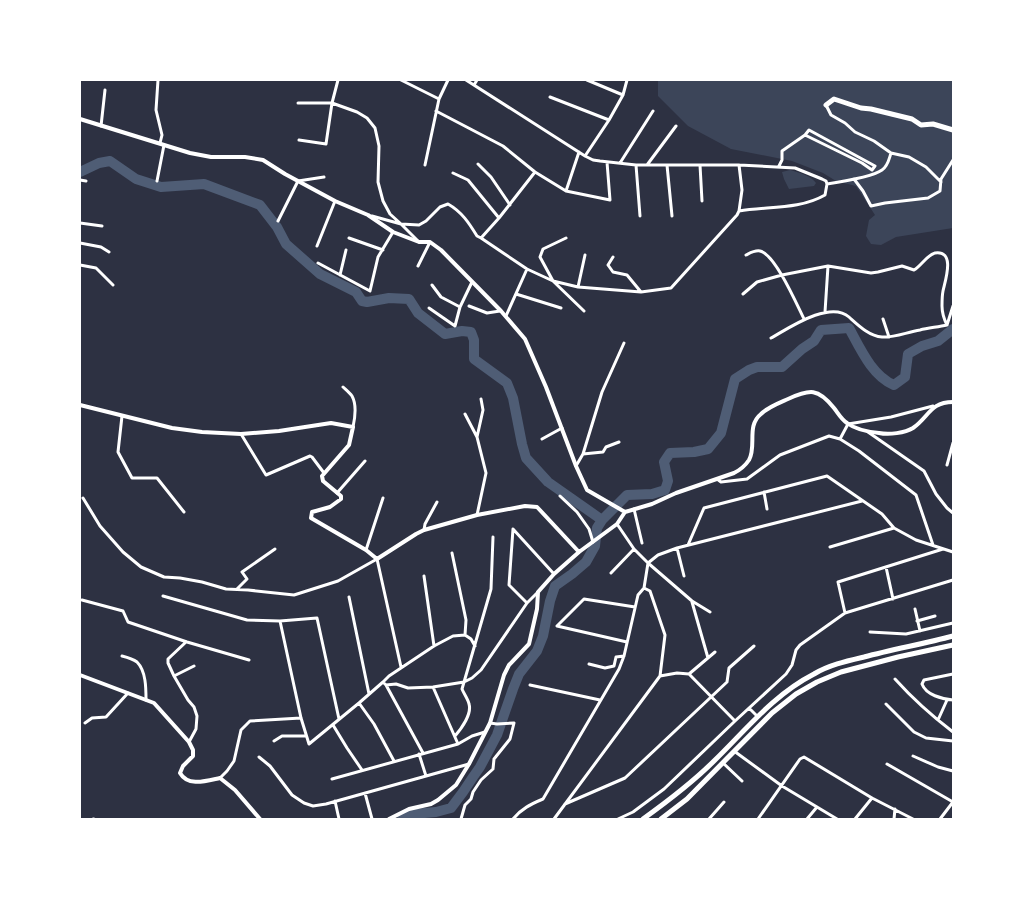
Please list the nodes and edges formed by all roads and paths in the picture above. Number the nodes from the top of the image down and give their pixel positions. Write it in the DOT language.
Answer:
graph roads {
  1 [pos="158,80"];
  2 [pos="338,80"];
  3 [pos="401,80"];
  4 [pos="448,80"];
  5 [pos="466,80"];
  6 [pos="477,80"];
  7 [pos="587,80"];
  8 [pos="627,80"];
  9 [pos="474,85"];
  10 [pos="105,90"];
  11 [pos="623,94"];
  12 [pos="550,97"];
  13 [pos="439,99"];
  14 [pos="298,103"];
  15 [pos="332,103"];
  16 [pos="826,105"];
  17 [pos="436,111"];
  18 [pos="652,111"];
  19 [pos="80,119"];
  20 [pos="608,120"];
  21 [pos="101,126"];
  22 [pos="676,126"];
  23 [pos="953,130"];
  24 [pos="805,135"];
  25 [pos="299,140"];
  26 [pos="162,144"];
  27 [pos="579,152"];
  28 [pos="890,153"];
  29 [pos="585,156"];
  30 [pos="953,160"];
  31 [pos="607,162"];
  32 [pos="478,164"];
  33 [pos="620,164"];
  34 [pos="425,165"];
  35 [pos="636,165"];
  36 [pos="647,165"];
  37 [pos="667,165"];
  38 [pos="700,165"];
  39 [pos="739,165"];
  40 [pos="779,166"];
  41 [pos="535,172"];
  42 [pos="453,173"];
  43 [pos="324,177"];
  44 [pos="854,178"];
  45 [pos="80,180"];
  46 [pos="86,180"];
  47 [pos="157,181"];
  48 [pos="298,181"];
  49 [pos="941,182"];
  50 [pos="827,184"];
  51 [pos="566,191"];
  52 [pos="335,201"];
  53 [pos="702,201"];
  54 [pos="510,205"];
  55 [pos="739,210"];
  56 [pos="368,215"];
  57 [pos="640,216"];
  58 [pos="672,216"];
  59 [pos="499,218"];
  60 [pos="278,221"];
  61 [pos="80,223"];
  62 [pos="402,224"];
  63 [pos="102,226"];
  64 [pos="393,232"];
  65 [pos="349,238"];
  66 [pos="480,238"];
  67 [pos="566,238"];
  68 [pos="419,242"];
  69 [pos="430,242"];
  70 [pos="80,244"];
  71 [pos="317,246"];
  72 [pos="346,250"];
  73 [pos="383,250"];
  74 [pos="109,252"];
  75 [pos="585,255"];
  76 [pos="746,255"];
  77 [pos="613,257"];
  78 [pos="318,264"];
  79 [pos="80,265"];
  80 [pos="418,266"];
  81 [pos="828,266"];
  82 [pos="527,269"];
  83 [pos="340,275"];
  84 [pos="782,275"];
  85 [pos="553,281"];
  86 [pos="473,282"];
  87 [pos="113,285"];
  88 [pos="432,285"];
  89 [pos="578,287"];
  90 [pos="641,292"];
  91 [pos="516,294"];
  92 [pos="743,294"];
  93 [pos="469,306"];
  94 [pos="953,306"];
  95 [pos="460,307"];
  96 [pos="429,308"];
  97 [pos="560,308"];
  98 [pos="501,310"];
  99 [pos="584,311"];
  100 [pos="824,312"];
  101 [pos="506,316"];
  102 [pos="804,319"];
  103 [pos="883,319"];
  104 [pos="947,325"];
  105 [pos="889,337"];
  106 [pos="771,338"];
  107 [pos="624,343"];
  108 [pos="343,386"];
  109 [pos="481,399"];
  110 [pos="953,402"];
  111 [pos="80,405"];
  112 [pos="934,406"];
  113 [pos="465,414"];
  114 [pos="122,416"];
  115 [pos="848,424"];
  116 [pos="353,426"];
  117 [pos="562,428"];
  118 [pos="866,431"];
  119 [pos="241,434"];
  120 [pos="478,437"];
  121 [pos="542,439"];
  122 [pos="840,439"];
  123 [pos="619,442"];
  124 [pos="953,443"];
  125 [pos="583,454"];
  126 [pos="365,462"];
  127 [pos="947,465"];
  128 [pos="576,466"];
  129 [pos="324,473"];
  130 [pos="717,479"];
  131 [pos="764,492"];
  132 [pos="337,493"];
  133 [pos="560,496"];
  134 [pos="83,498"];
  135 [pos="383,498"];
  136 [pos="863,501"];
  137 [pos="437,502"];
  138 [pos="634,509"];
  139 [pos="767,509"];
  140 [pos="184,512"];
  141 [pos="625,512"];
  142 [pos="953,513"];
  143 [pos="477,516"];
  144 [pos="617,524"];
  145 [pos="894,528"];
  146 [pos="424,530"];
  147 [pos="493,537"];
  148 [pos="593,542"];
  149 [pos="642,542"];
  150 [pos="688,546"];
  151 [pos="934,546"];
  152 [pos="830,547"];
  153 [pos="677,548"];
  154 [pos="275,549"];
  155 [pos="634,549"];
  156 [pos="944,549"];
  157 [pos="366,550"];
  158 [pos="579,552"];
  159 [pos="953,552"];
  160 [pos="452,553"];
  161 [pos="377,559"];
  162 [pos="648,563"];
  163 [pos="886,567"];
  164 [pos="611,573"];
  165 [pos="554,574"];
  166 [pos="424,576"];
  167 [pos="684,576"];
  168 [pos="953,580"];
  169 [pos="644,588"];
  170 [pos="236,590"];
  171 [pos="538,592"];
  172 [pos="163,596"];
  173 [pos="349,597"];
  174 [pos="893,599"];
  175 [pos="82,600"];
  176 [pos="692,601"];
  177 [pos="528,603"];
  178 [pos="635,607"];
  179 [pos="915,609"];
  180 [pos="710,612"];
  181 [pos="845,613"];
  182 [pos="935,616"];
  183 [pos="280,621"];
  184 [pos="917,621"];
  185 [pos="953,623"];
  186 [pos="920,631"];
  187 [pos="870,632"];
  188 [pos="465,635"];
  189 [pos="953,636"];
  190 [pos="187,642"];
  191 [pos="627,642"];
  192 [pos="953,645"];
  193 [pos="434,646"];
  194 [pos="475,646"];
  195 [pos="754,646"];
  196 [pos="715,652"];
  197 [pos="122,656"];
  198 [pos="624,656"];
  199 [pos="708,658"];
  200 [pos="248,660"];
  201 [pos="589,664"];
  202 [pos="194,666"];
  203 [pos="401,667"];
  204 [pos="80,674"];
  205 [pos="689,674"];
  206 [pos="953,674"];
  207 [pos="174,676"];
  208 [pos="660,676"];
  209 [pos="895,679"];
  210 [pos="464,682"];
  211 [pos="385,684"];
  212 [pos="530,685"];
  213 [pos="433,687"];
  214 [pos="128,693"];
  215 [pos="370,694"];
  216 [pos="712,696"];
  217 [pos="146,700"];
  218 [pos="600,700"];
  219 [pos="947,700"];
  220 [pos="953,700"];
  221 [pos="359,703"];
  222 [pos="886,704"];
  223 [pos="749,708"];
  224 [pos="757,716"];
  225 [pos="301,718"];
  226 [pos="339,719"];
  227 [pos="938,720"];
  228 [pos="735,721"];
  229 [pos="85,723"];
  230 [pos="490,723"];
  231 [pos="333,725"];
  232 [pos="485,732"];
  233 [pos="953,732"];
  234 [pos="306,736"];
  235 [pos="455,736"];
  236 [pos="274,741"];
  237 [pos="953,741"];
  238 [pos="189,742"];
  239 [pos="458,744"];
  240 [pos="734,751"];
  241 [pos="421,754"];
  242 [pos="913,756"];
  243 [pos="259,757"];
  244 [pos="394,761"];
  245 [pos="723,763"];
  246 [pos="469,764"];
  247 [pos="887,764"];
  248 [pos="362,770"];
  249 [pos="953,771"];
  250 [pos="426,776"];
  251 [pos="220,778"];
  252 [pos="332,779"];
  253 [pos="742,781"];
  254 [pos="782,786"];
  255 [pos="365,793"];
  256 [pos="872,798"];
  257 [pos="335,801"];
  258 [pos="724,802"];
  259 [pos="953,802"];
  260 [pos="565,804"];
  261 [pos="817,807"];
  262 [pos="895,809"];
  263 [pos="260,819"];
  264 [pos="339,819"];
  265 [pos="372,819"];
  266 [pos="390,819"];
  267 [pos="461,819"];
  268 [pos="513,819"];
  269 [pos="554,819"];
  270 [pos="618,819"];
  271 [pos="643,819"];
  272 [pos="661,819"];
  273 [pos="709,819"];
  274 [pos="758,819"];
  275 [pos="807,819"];
  276 [pos="837,819"];
  277 [pos="855,819"];
  278 [pos="894,819"];
  279 [pos="913,819"];
  280 [pos="940,819"];
  1 -- 26 [label="street"];
  2 -- 15 [label="street"];
  3 -- 13 [label="street"];
  4 -- 13 [label="street"];
  5 -- 9 [label="street"];
  6 -- 9 [label="street"];
  7 -- 11 [label="street"];
  8 -- 11 [label="street"];
  9 -- 27 [label="street"];
  10 -- 21 [label="street"];
  11 -- 20 [label="street"];
  12 -- 20 [label="street"];
  13 -- 17 [label="street"];
  14 -- 15 [label="street"];
  15 -- 25 [label="street"];
  15 -- 62 [label="street"];
  16 -- 23 [label="highway"];
  16 -- 28 [label="street"];
  17 -- 34 [label="street"];
  17 -- 41 [label="street"];
  18 -- 33 [label="street"];
  19 -- 21 [label="street"];
  20 -- 29 [label="street"];
  21 -- 26 [label="street"];
  22 -- 36 [label="street"];
  24 -- 24 [label="street"];
  24 -- 40 [label="street"];
  26 -- 47 [label="street"];
  26 -- 48 [label="street"];
  27 -- 29 [label="street"];
  27 -- 51 [label="street"];
  28 -- 44 [label="street"];
  28 -- 49 [label="street"];
  29 -- 31 [label="street"];
  30 -- 49 [label="street"];
  31 -- 33 [label="street"];
  31 -- 51 [label="street"];
  32 -- 54 [label="street"];
  33 -- 35 [label="street"];
  35 -- 36 [label="street"];
  35 -- 57 [label="street"];
  36 -- 37 [label="street"];
  37 -- 38 [label="street"];
  37 -- 58 [label="street"];
  38 -- 39 [label="street"];
  38 -- 53 [label="street"];
  39 -- 40 [label="street"];
  39 -- 55 [label="street"];
  40 -- 50 [label="street"];
  41 -- 51 [label="street"];
  41 -- 54 [label="street"];
  42 -- 59 [label="street"];
  43 -- 48 [label="street"];
  44 -- 49 [label="street"];
  44 -- 50 [label="street"];
  45 -- 46 [label="street"];
  48 -- 52 [label="street"];
  48 -- 60 [label="street"];
  50 -- 55 [label="street"];
  52 -- 56 [label="street"];
  52 -- 71 [label="street"];
  54 -- 59 [label="street"];
  55 -- 90 [label="street"];
  56 -- 62 [label="street"];
  56 -- 64 [label="street"];
  59 -- 66 [label="street"];
  61 -- 63 [label="street"];
  62 -- 66 [label="street"];
  62 -- 68 [label="street"];
  64 -- 68 [label="street"];
  64 -- 73 [label="street"];
  65 -- 73 [label="street"];
  66 -- 82 [label="street"];
  67 -- 85 [label="street"];
  68 -- 69 [label="street"];
  69 -- 80 [label="street"];
  69 -- 86 [label="street"];
  70 -- 74 [label="street"];
  72 -- 83 [label="street"];
  73 -- 83 [label="street"];
  75 -- 89 [label="street"];
  76 -- 84 [label="street"];
  77 -- 90 [label="street"];
  78 -- 83 [label="street"];
  79 -- 87 [label="street"];
  81 -- 84 [label="street"];
  81 -- 100 [label="street"];
  81 -- 104 [label="street"];
  82 -- 85 [label="street"];
  82 -- 91 [label="street"];
  84 -- 92 [label="street"];
  84 -- 102 [label="street"];
  85 -- 89 [label="street"];
  85 -- 99 [label="street"];
  86 -- 95 [label="street"];
  86 -- 98 [label="street"];
  88 -- 95 [label="street"];
  89 -- 90 [label="street"];
  91 -- 97 [label="street"];
  91 -- 101 [label="street"];
  93 -- 98 [label="street"];
  94 -- 104 [label="street"];
  95 -- 96 [label="street"];
  98 -- 101 [label="street"];
  100 -- 102 [label="street"];
  100 -- 105 [label="street"];
  101 -- 117 [label="street"];
  102 -- 106 [label="street"];
  103 -- 105 [label="street"];
  104 -- 105 [label="street"];
  107 -- 125 [label="street"];
  108 -- 116 [label="street"];
  109 -- 120 [label="street"];
  110 -- 112 [label="street"];
  111 -- 114 [label="street"];
  112 -- 115 [label="street"];
  112 -- 118 [label="street"];
  113 -- 120 [label="street"];
  114 -- 119 [label="street"];
  114 -- 140 [label="street"];
  115 -- 118 [label="street"];
  115 -- 122 [label="street"];
  115 -- 130 [label="street"];
  116 -- 119 [label="street"];
  116 -- 129 [label="street"];
  117 -- 121 [label="street"];
  117 -- 128 [label="street"];
  118 -- 142 [label="street"];
  119 -- 129 [label="street"];
  120 -- 143 [label="street"];
  122 -- 130 [label="street"];
  122 -- 151 [label="street"];
  123 -- 125 [label="street"];
  124 -- 127 [label="street"];
  125 -- 128 [label="street"];
  126 -- 132 [label="street"];
  128 -- 141 [label="street"];
  129 -- 132 [label="street"];
  130 -- 138 [label="street"];
  131 -- 136 [label="street"];
  131 -- 139 [label="street"];
  131 -- 150 [label="street"];
  132 -- 157 [label="street"];
  133 -- 148 [label="street"];
  134 -- 170 [label="street"];
  135 -- 157 [label="street"];
  136 -- 145 [label="street"];
  136 -- 150 [label="street"];
  137 -- 146 [label="street"];
  138 -- 141 [label="street"];
  138 -- 149 [label="street"];
  141 -- 144 [label="street"];
  143 -- 146 [label="street"];
  143 -- 158 [label="street"];
  144 -- 148 [label="street"];
  144 -- 155 [label="street"];
  145 -- 151 [label="street"];
  145 -- 152 [label="street"];
  146 -- 161 [label="street"];
  147 -- 194 [label="street"];
  148 -- 158 [label="street"];
  150 -- 153 [label="street"];
  151 -- 156 [label="street"];
  153 -- 162 [label="street"];
  153 -- 167 [label="street"];
  154 -- 170 [label="street"];
  155 -- 162 [label="street"];
  155 -- 164 [label="street"];
  156 -- 159 [label="street"];
  156 -- 163 [label="street"];
  157 -- 161 [label="street"];
  158 -- 165 [label="street"];
  160 -- 188 [label="street"];
  161 -- 170 [label="street"];
  161 -- 203 [label="street"];
  162 -- 169 [label="street"];
  162 -- 176 [label="street"];
  163 -- 174 [label="street"];
  163 -- 181 [label="street"];
  165 -- 171 [label="street"];
  165 -- 177 [label="street"];
  166 -- 193 [label="street"];
  168 -- 174 [label="street"];
  169 -- 178 [label="street"];
  169 -- 208 [label="street"];
  171 -- 177 [label="street"];
  171 -- 230 [label="street"];
  172 -- 183 [label="street"];
  173 -- 215 [label="street"];
  174 -- 181 [label="street"];
  175 -- 190 [label="street"];
  176 -- 180 [label="street"];
  176 -- 199 [label="street"];
  177 -- 210 [label="street"];
  178 -- 191 [label="street"];
  178 -- 191 [label="street"];
  179 -- 184 [label="street"];
  181 -- 223 [label="street"];
  182 -- 184 [label="street"];
  183 -- 225 [label="street"];
  183 -- 226 [label="street"];
  184 -- 186 [label="street"];
  185 -- 186 [label="street"];
  186 -- 187 [label="street"];
  188 -- 193 [label="street"];
  188 -- 194 [label="street"];
  189 -- 224 [label="highway"];
  190 -- 200 [label="street"];
  190 -- 207 [label="street"];
  191 -- 198 [label="street"];
  192 -- 240 [label="highway"];
  193 -- 203 [label="street"];
  194 -- 210 [label="street"];
  195 -- 216 [label="street"];
  196 -- 199 [label="street"];
  197 -- 217 [label="street"];
  198 -- 201 [label="street"];
  198 -- 218 [label="street"];
  199 -- 205 [label="street"];
  202 -- 207 [label="street"];
  203 -- 211 [label="street"];
  204 -- 214 [label="street"];
  205 -- 208 [label="street"];
  205 -- 216 [label="street"];
  206 -- 219 [label="street"];
  207 -- 238 [label="street"];
  208 -- 260 [label="street"];
  209 -- 227 [label="street"];
  210 -- 213 [label="street"];
  210 -- 235 [label="street"];
  211 -- 213 [label="street"];
  211 -- 215 [label="street"];
  211 -- 241 [label="street"];
  212 -- 218 [label="street"];
  213 -- 235 [label="street"];
  214 -- 217 [label="street"];
  214 -- 229 [label="street"];
  215 -- 221 [label="street"];
  216 -- 228 [label="street"];
  216 -- 260 [label="street"];
  217 -- 238 [label="street"];
  218 -- 268 [label="street"];
  219 -- 220 [label="street"];
  219 -- 227 [label="street"];
  221 -- 226 [label="street"];
  221 -- 244 [label="street"];
  222 -- 237 [label="street"];
  223 -- 224 [label="street"];
  223 -- 228 [label="street"];
  224 -- 271 [label="highway"];
  225 -- 234 [label="street"];
  225 -- 251 [label="street"];
  226 -- 231 [label="street"];
  227 -- 233 [label="street"];
  228 -- 270 [label="street"];
  230 -- 232 [label="street"];
  230 -- 267 [label="street"];
  231 -- 234 [label="street"];
  231 -- 248 [label="street"];
  232 -- 239 [label="street"];
  232 -- 246 [label="street"];
  234 -- 236 [label="street"];
  235 -- 239 [label="street"];
  238 -- 251 [label="street"];
  239 -- 241 [label="street"];
  240 -- 245 [label="highway"];
  240 -- 254 [label="street"];
  241 -- 244 [label="street"];
  241 -- 250 [label="street"];
  242 -- 249 [label="street"];
  243 -- 257 [label="street"];
  244 -- 248 [label="street"];
  245 -- 253 [label="street"];
  245 -- 272 [label="highway"];
  246 -- 250 [label="street"];
  246 -- 266 [label="street"];
  247 -- 259 [label="street"];
  248 -- 252 [label="street"];
  250 -- 255 [label="street"];
  251 -- 263 [label="street"];
  254 -- 256 [label="street"];
  254 -- 261 [label="street"];
  254 -- 274 [label="street"];
  255 -- 257 [label="street"];
  255 -- 265 [label="street"];
  256 -- 262 [label="street"];
  256 -- 277 [label="street"];
  257 -- 264 [label="street"];
  258 -- 273 [label="street"];
  259 -- 280 [label="street"];
  260 -- 269 [label="street"];
  261 -- 275 [label="street"];
  261 -- 276 [label="street"];
  262 -- 278 [label="street"];
  262 -- 279 [label="street"];
}
